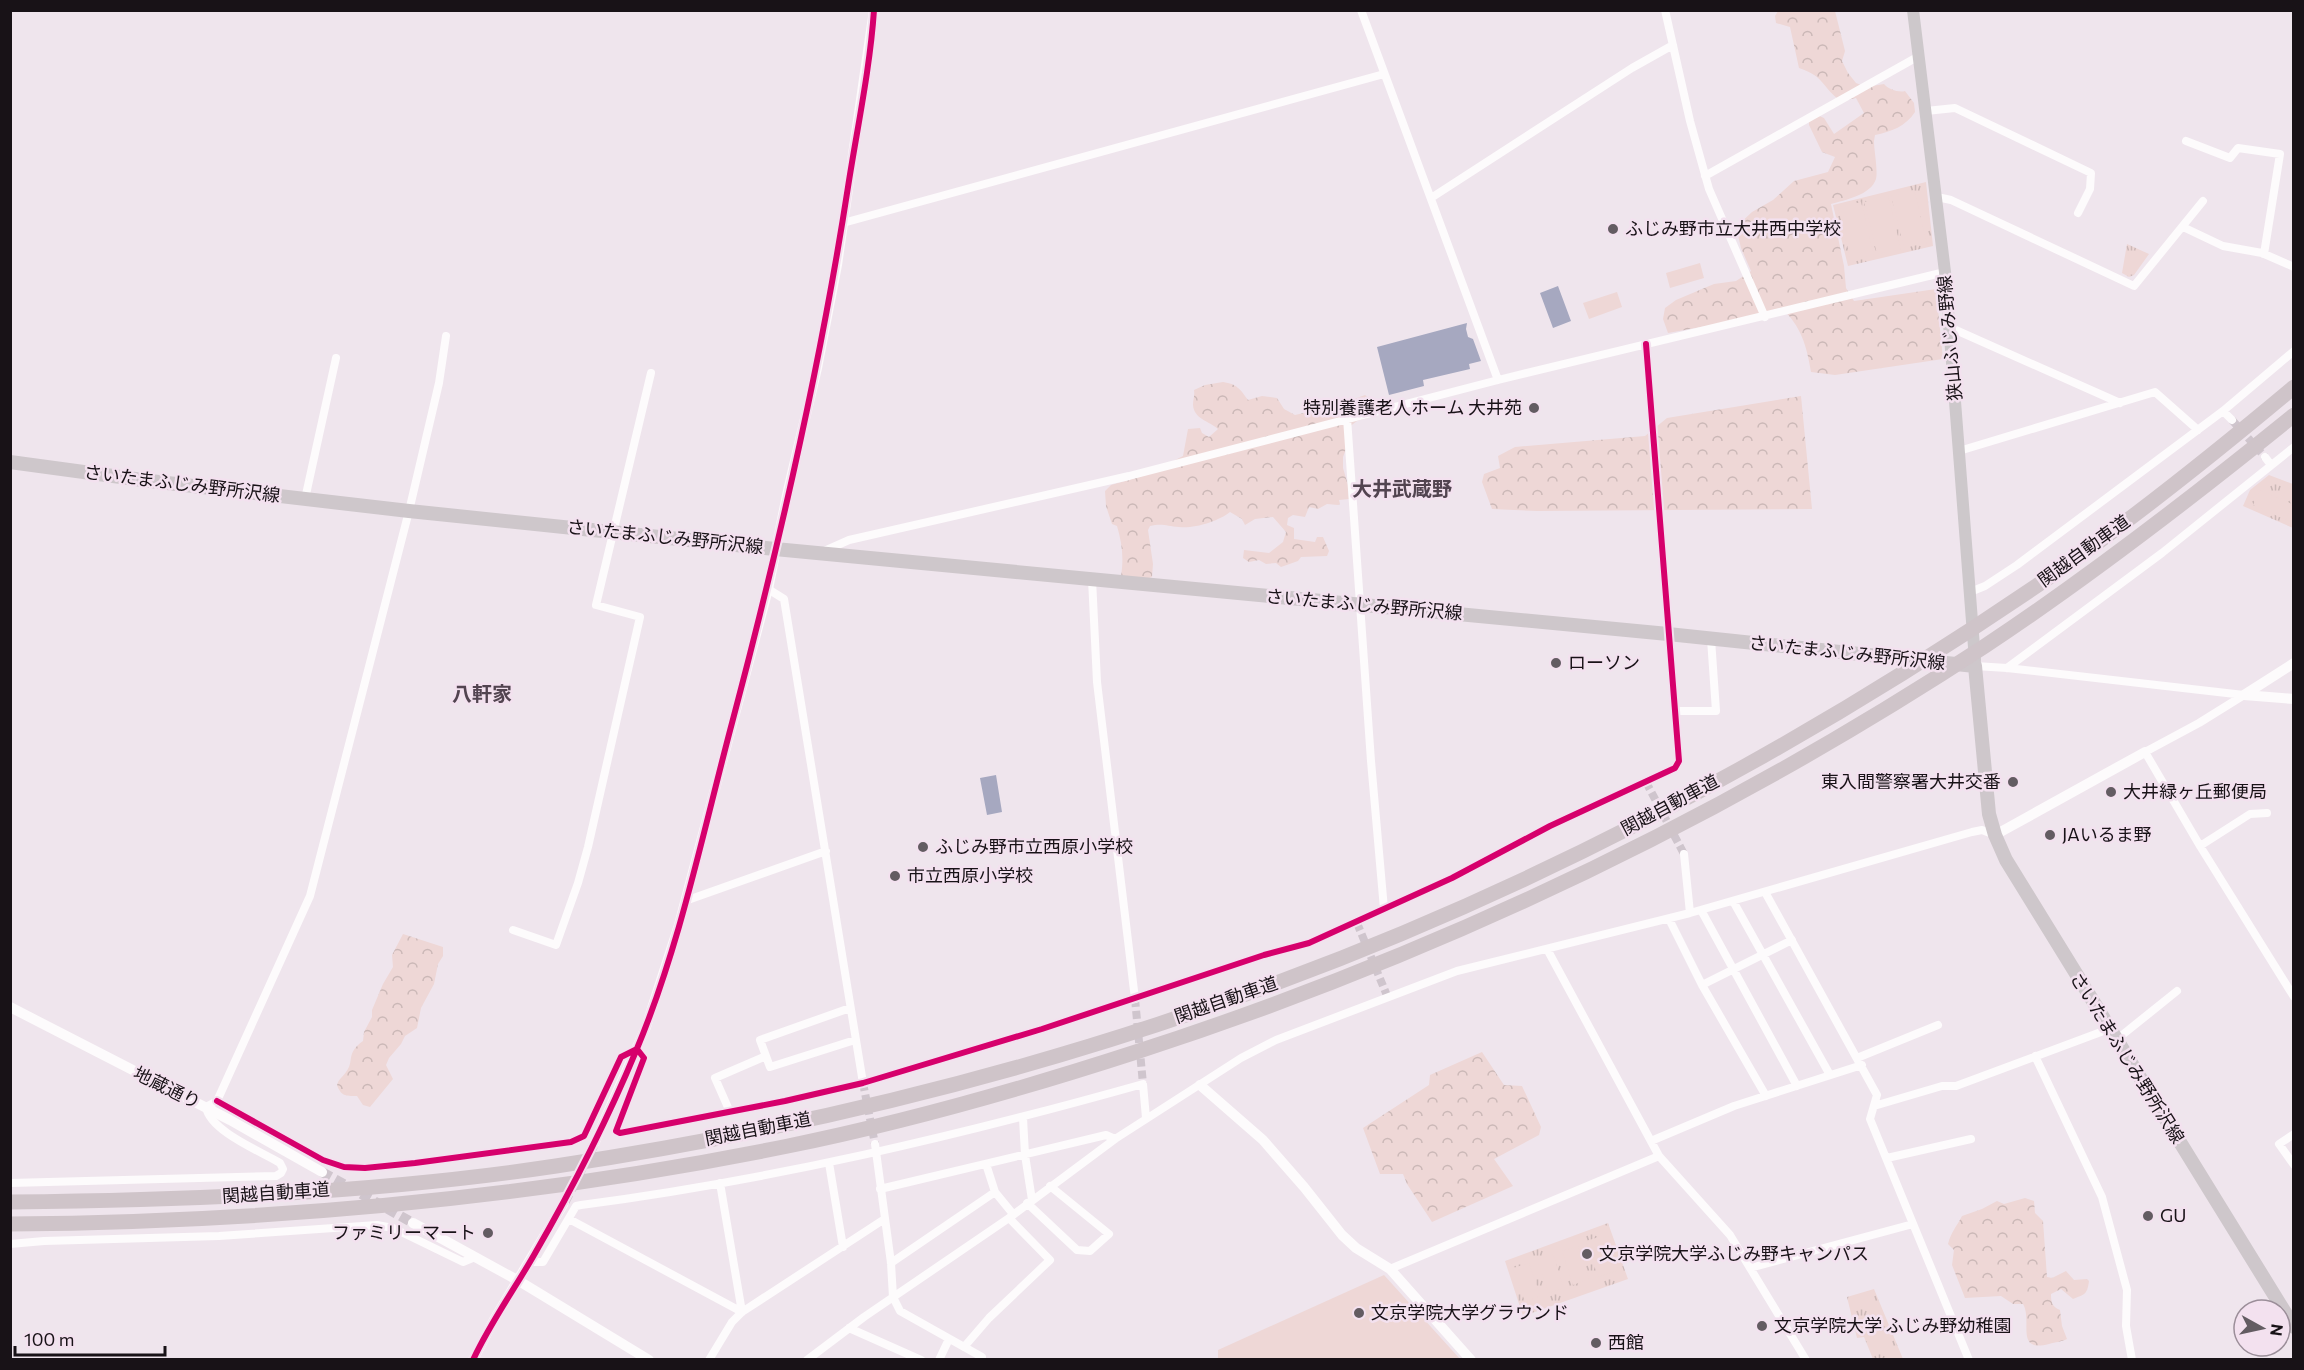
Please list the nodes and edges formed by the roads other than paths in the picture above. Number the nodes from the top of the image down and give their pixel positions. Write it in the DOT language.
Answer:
graph roads {
  1 [pos="874,10"];
  2 [pos="1361,10"];
  3 [pos="1665,10"];
  4 [pos="1913,10"];
  5 [pos="1673,45"];
  6 [pos="1919,56"];
  7 [pos="1384,74"];
  8 [pos="1926,111"];
  9 [pos="2186,141"];
  10 [pos="1705,176"];
  11 [pos="1936,197"];
  12 [pos="1431,198"];
  13 [pos="2203,201"];
  14 [pos="2078,213"];
  15 [pos="843,223"];
  16 [pos="2182,227"];
  17 [pos="2264,254"];
  18 [pos="2294,267"];
  19 [pos="1945,272"];
  20 [pos="1765,317"];
  21 [pos="1949,327"];
  22 [pos="446,336"];
  23 [pos="1646,344"];
  24 [pos="2294,351"];
  25 [pos="336,358"];
  26 [pos="651,373"];
  27 [pos="1498,380"];
  28 [pos="2294,387"];
  29 [pos="2120,403"];
  30 [pos="2223,411"];
  31 [pos="2294,415"];
  32 [pos="1347,418"];
  33 [pos="2232,420"];
  34 [pos="2198,430"];
  35 [pos="2294,447"];
  36 [pos="1959,451"];
  37 [pos="2265,457"];
  38 [pos="10,462"];
  39 [pos="2271,465"];
  40 [pos="305,499"];
  41 [pos="409,511"];
  42 [pos="613,532"];
  43 [pos="775,549"];
  44 [pos="819,553"];
  45 [pos="1092,579"];
  46 [pos="768,589"];
  47 [pos="1971,592"];
  48 [pos="1359,605"];
  49 [pos="1668,634"];
  50 [pos="1711,639"];
  51 [pos="2294,663"];
  52 [pos="1975,666"];
  53 [pos="2007,668"];
  54 [pos="2244,695"];
  55 [pos="2294,699"];
  56 [pos="1675,711"];
  57 [pos="2145,752"];
  58 [pos="2267,813"];
  59 [pos="1995,835"];
  60 [pos="2200,846"];
  61 [pos="826,851"];
  62 [pos="1684,854"];
  63 [pos="1765,892"];
  64 [pos="686,901"];
  65 [pos="1733,901"];
  66 [pos="1384,909"];
  67 [pos="1701,910"];
  68 [pos="1690,913"];
  69 [pos="1669,918"];
  70 [pos="513,930"];
  71 [pos="1792,940"];
  72 [pos="1547,949"];
  73 [pos="1763,955"];
  74 [pos="1733,970"];
  75 [pos="2290,982"];
  76 [pos="1702,985"];
  77 [pos="2177,991"];
  78 [pos="2294,997"];
  79 [pos="1135,999"];
  80 [pos="10,1007"];
  81 [pos="850,1008"];
  82 [pos="1938,1025"];
  83 [pos="2112,1034"];
  84 [pos="855,1040"];
  85 [pos="637,1049"];
  86 [pos="766,1056"];
  87 [pos="2035,1056"];
  88 [pos="1860,1062"];
  89 [pos="1830,1076"];
  90 [pos="863,1083"];
  91 [pos="1200,1085"];
  92 [pos="1797,1086"];
  93 [pos="1766,1096"];
  94 [pos="218,1101"];
  95 [pos="206,1107"];
  96 [pos="1874,1107"];
  97 [pos="730,1112"];
  98 [pos="1023,1118"];
  99 [pos="1146,1118"];
  100 [pos="2294,1134"];
  101 [pos="1115,1139"];
  102 [pos="1971,1139"];
  103 [pos="1651,1141"];
  104 [pos="594,1144"];
  105 [pos="875,1144"];
  106 [pos="876,1153"];
  107 [pos="1025,1155"];
  108 [pos="1659,1156"];
  109 [pos="1887,1158"];
  110 [pos="829,1163"];
  111 [pos="986,1164"];
  112 [pos="2294,1165"];
  113 [pos="322,1172"];
  114 [pos="10,1183"];
  115 [pos="720,1183"];
  116 [pos="1050,1186"];
  117 [pos="880,1189"];
  118 [pos="995,1192"];
  119 [pos="10,1202"];
  120 [pos="1030,1202"];
  121 [pos="564,1203"];
  122 [pos="1011,1216"];
  123 [pos="569,1219"];
  124 [pos="884,1220"];
  125 [pos="413,1223"];
  126 [pos="1913,1224"];
  127 [pos="10,1226"];
  128 [pos="10,1244"];
  129 [pos="843,1246"];
  130 [pos="476,1257"];
  131 [pos="530,1262"];
  132 [pos="891,1263"];
  133 [pos="1750,1268"];
  134 [pos="1390,1269"];
  135 [pos="519,1281"];
  136 [pos="893,1297"];
  137 [pos="742,1312"];
  138 [pos="2294,1327"];
  139 [pos="849,1328"];
  140 [pos="949,1340"];
  141 [pos="964,1347"];
  142 [pos="473,1359"];
  143 [pos="649,1359"];
  144 [pos="709,1359"];
  145 [pos="807,1359"];
  146 [pos="921,1359"];
  147 [pos="939,1359"];
  148 [pos="981,1359"];
  149 [pos="1471,1359"];
  150 [pos="1806,1359"];
  151 [pos="1969,1359"];
  152 [pos="2132,1359"];
  1 -- 15 [label="street"];
  2 -- 7 [label="street"];
  3 -- 5 [label="street"];
  4 -- 6 [label="main road, 狭山ふじみ野線"];
  5 -- 10 [label="street"];
  5 -- 12 [label="street"];
  6 -- 8 [label="main road, 狭山ふじみ野線"];
  6 -- 10 [label="street"];
  7 -- 12 [label="street"];
  7 -- 15 [label="street"];
  8 -- 11 [label="main road, 狭山ふじみ野線"];
  8 -- 14 [label="street"];
  9 -- 17 [label="street"];
  10 -- 20 [label="street"];
  11 -- 16 [label="street"];
  11 -- 19 [label="main road, 狭山ふじみ野線"];
  12 -- 27 [label="street"];
  13 -- 16 [label="street"];
  15 -- 43 [label="street"];
  16 -- 17 [label="street"];
  17 -- 18 [label="street"];
  19 -- 20 [label="street"];
  19 -- 21 [label="main road, 狭山ふじみ野線"];
  20 -- 23 [label="street"];
  21 -- 29 [label="street"];
  21 -- 36 [label="main road, 狭山ふじみ野線"];
  22 -- 41 [label="street"];
  23 -- 27 [label="street"];
  23 -- 49 [label="street"];
  24 -- 30 [label="street"];
  25 -- 40 [label="street"];
  26 -- 42 [label="street"];
  27 -- 32 [label="street"];
  28 -- 119 [label="highway, 関越自動車道"];
  29 -- 34 [label="street"];
  29 -- 36 [label="street"];
  30 -- 33 [label="street"];
  30 -- 34 [label="street"];
  31 -- 127 [label="highway, 関越自動車道"];
  32 -- 44 [label="street"];
  32 -- 48 [label="street"];
  34 -- 47 [label="street"];
  35 -- 39 [label="street"];
  36 -- 47 [label="main road, 狭山ふじみ野線"];
  37 -- 39 [label="street"];
  38 -- 40 [label="main road, さいたまふじみ野所沢線"];
  39 -- 53 [label="street"];
  40 -- 41 [label="main road, さいたまふじみ野所沢線"];
  41 -- 42 [label="main road, さいたまふじみ野所沢線"];
  41 -- 94 [label="street"];
  42 -- 43 [label="main road, さいたまふじみ野所沢線"];
  42 -- 70 [label="street"];
  43 -- 44 [label="main road, さいたまふじみ野所沢線"];
  43 -- 46 [label="street"];
  44 -- 45 [label="main road, さいたまふじみ野所沢線"];
  45 -- 48 [label="main road, さいたまふじみ野所沢線"];
  45 -- 79 [label="street"];
  46 -- 61 [label="street"];
  46 -- 64 [label="street"];
  47 -- 52 [label="main road, 狭山ふじみ野線"];
  48 -- 49 [label="main road, さいたまふじみ野所沢線"];
  48 -- 66 [label="street"];
  49 -- 50 [label="main road, さいたまふじみ野所沢線"];
  49 -- 56 [label="street"];
  50 -- 52 [label="main road, さいたまふじみ野所沢線"];
  50 -- 56 [label="street"];
  51 -- 54 [label="street"];
  52 -- 53 [label="street"];
  52 -- 59 [label="main road, さいたまふじみ野所沢線"];
  53 -- 54 [label="street"];
  54 -- 55 [label="street"];
  54 -- 57 [label="street"];
  56 -- 66 [label="street"];
  57 -- 59 [label="street"];
  57 -- 60 [label="street"];
  58 -- 60 [label="street"];
  59 -- 63 [label="street"];
  59 -- 83 [label="main road, さいたまふじみ野所沢線"];
  60 -- 75 [label="street"];
  61 -- 64 [label="street"];
  61 -- 81 [label="street"];
  62 -- 68 [label="street"];
  63 -- 65 [label="street"];
  63 -- 71 [label="street"];
  64 -- 85 [label="street"];
  65 -- 67 [label="street"];
  65 -- 73 [label="street"];
  66 -- 79 [label="street"];
  67 -- 68 [label="street"];
  67 -- 74 [label="street"];
  68 -- 69 [label="street"];
  69 -- 72 [label="street"];
  69 -- 76 [label="street"];
  71 -- 73 [label="street"];
  71 -- 88 [label="street"];
  72 -- 91 [label="street"];
  72 -- 103 [label="street"];
  73 -- 74 [label="street"];
  73 -- 89 [label="street"];
  74 -- 76 [label="street"];
  74 -- 92 [label="street"];
  75 -- 78 [label="street"];
  76 -- 93 [label="street"];
  77 -- 83 [label="street"];
  79 -- 90 [label="street"];
  80 -- 95 [label="street, 地蔵通り"];
  81 -- 84 [label="street"];
  81 -- 86 [label="street"];
  82 -- 88 [label="street"];
  83 -- 87 [label="street"];
  83 -- 138 [label="main road, さいたまふじみ野所沢線"];
  84 -- 86 [label="street"];
  84 -- 90 [label="street"];
  85 -- 94 [label="street"];
  85 -- 97 [label="street"];
  85 -- 104 [label="street"];
  86 -- 97 [label="street"];
  87 -- 96 [label="street"];
  87 -- 152 [label="street"];
  88 -- 89 [label="street"];
  88 -- 96 [label="street"];
  89 -- 92 [label="street"];
  90 -- 97 [label="street"];
  91 -- 99 [label="street"];
  91 -- 134 [label="street"];
  92 -- 93 [label="street"];
  93 -- 103 [label="street"];
  94 -- 95 [label="street"];
  95 -- 113 [label="street, 地蔵通り"];
  95 -- 114 [label="street"];
  96 -- 109 [label="street"];
  98 -- 99 [label="street"];
  98 -- 106 [label="street"];
  98 -- 107 [label="street"];
  99 -- 101 [label="street"];
  100 -- 112 [label="street"];
  101 -- 107 [label="street"];
  101 -- 116 [label="street"];
  102 -- 109 [label="street"];
  103 -- 108 [label="street"];
  105 -- 106 [label="street"];
  106 -- 110 [label="street"];
  106 -- 117 [label="street"];
  107 -- 111 [label="street"];
  107 -- 120 [label="street"];
  108 -- 133 [label="street"];
  108 -- 134 [label="street"];
  109 -- 126 [label="street"];
  110 -- 115 [label="street"];
  110 -- 129 [label="street"];
  111 -- 117 [label="street"];
  111 -- 118 [label="street"];
  115 -- 123 [label="street"];
  115 -- 137 [label="street"];
  116 -- 120 [label="street"];
  116 -- 120 [label="street"];
  117 -- 124 [label="street"];
  118 -- 122 [label="street"];
  118 -- 132 [label="street"];
  120 -- 122 [label="street"];
  121 -- 131 [label="street"];
  122 -- 136 [label="street"];
  122 -- 141 [label="street"];
  123 -- 131 [label="street"];
  123 -- 137 [label="street"];
  124 -- 129 [label="street"];
  124 -- 132 [label="street"];
  125 -- 130 [label="street"];
  126 -- 133 [label="street"];
  126 -- 151 [label="street"];
  128 -- 130 [label="street"];
  129 -- 137 [label="street"];
  130 -- 135 [label="street"];
  131 -- 135 [label="street"];
  132 -- 136 [label="street"];
  133 -- 150 [label="street"];
  134 -- 149 [label="street"];
  135 -- 142 [label="street"];
  135 -- 143 [label="street"];
  136 -- 139 [label="street"];
  136 -- 140 [label="street"];
  137 -- 144 [label="street"];
  139 -- 145 [label="street"];
  139 -- 146 [label="street"];
  140 -- 141 [label="street"];
  140 -- 147 [label="street"];
  141 -- 148 [label="street"];
}
